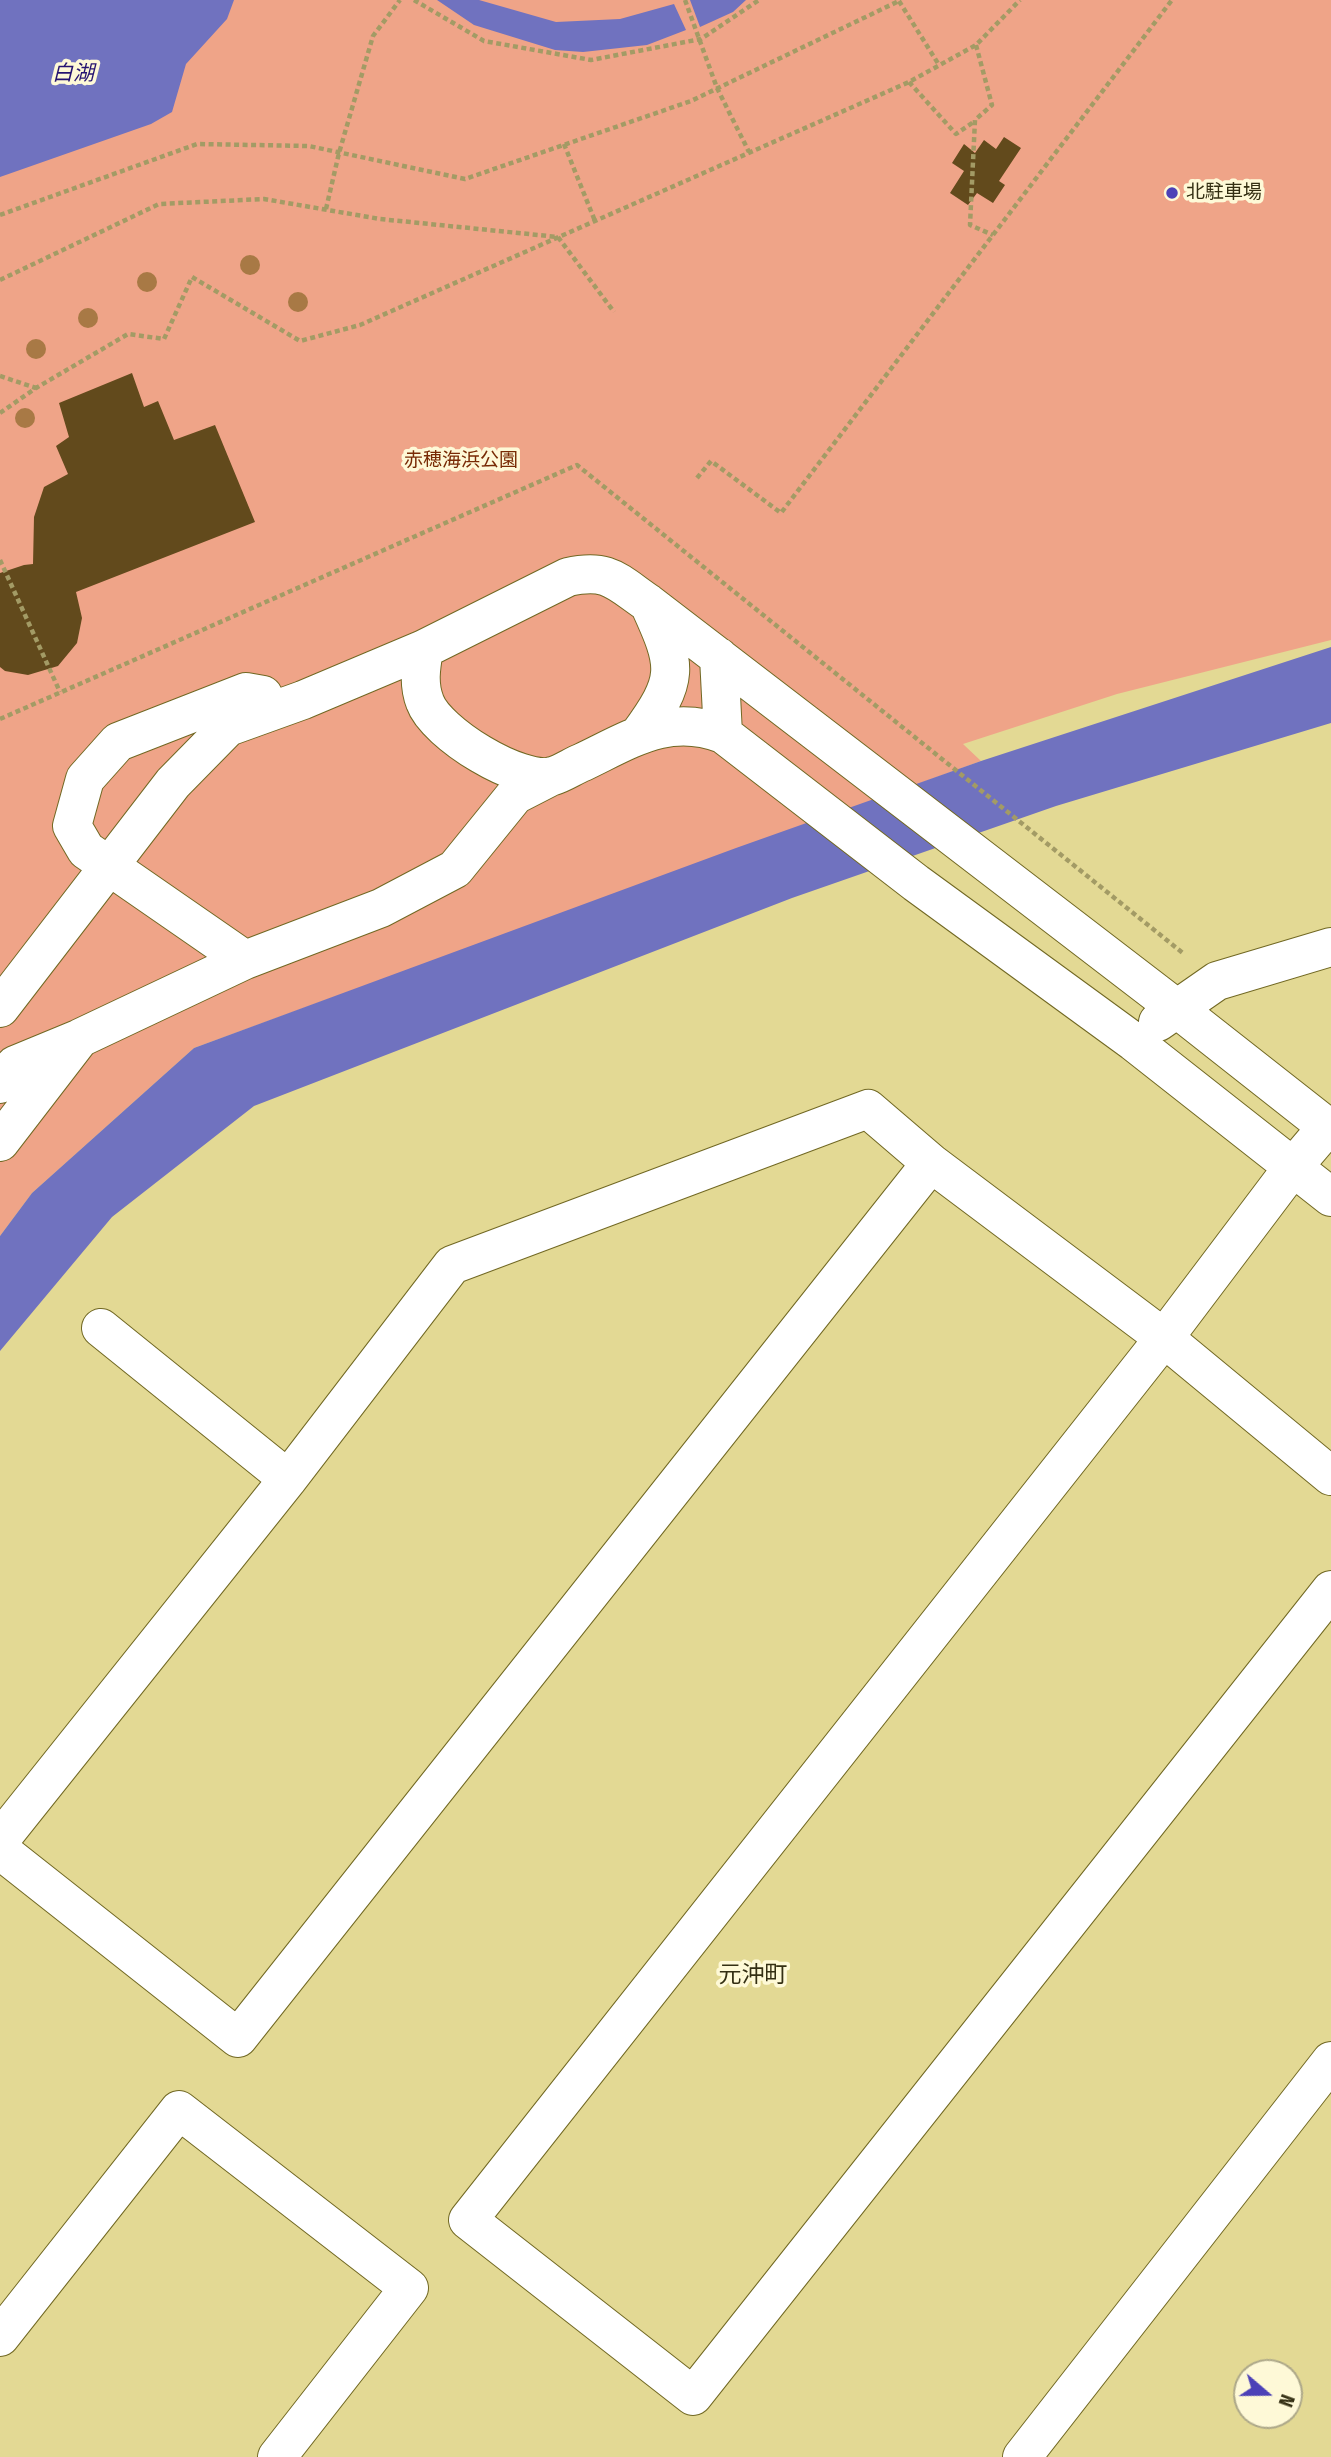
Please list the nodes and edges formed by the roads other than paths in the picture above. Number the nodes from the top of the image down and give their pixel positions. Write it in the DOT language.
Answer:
graph roads {
  1 [pos="648,603"];
  2 [pos="424,649"];
  3 [pos="719,657"];
  4 [pos="303,700"];
  5 [pos="723,734"];
  6 [pos="638,736"];
  7 [pos="552,776"];
  8 [pos="110,867"];
  9 [pos="1331,947"];
  10 [pos="245,960"];
  11 [pos="1176,1008"];
  12 [pos="0,1009"];
  13 [pos="80,1038"];
  14 [pos="1134,1042"];
  15 [pos="0,1084"];
  16 [pos="1329,1128"];
  17 [pos="0,1142"];
  18 [pos="932,1163"];
  19 [pos="1293,1167"];
  20 [pos="1331,1197"];
  21 [pos="101,1328"];
  22 [pos="1164,1338"];
  23 [pos="1331,1476"];
  24 [pos="288,1479"];
  25 [pos="1331,1590"];
  26 [pos="0,1840"];
  27 [pos="0,1850"];
  28 [pos="1331,2061"];
  29 [pos="0,2337"];
  30 [pos="277,2457"];
  31 [pos="1022,2457"];
  1 -- 2 [label="street"];
  1 -- 3 [label="street"];
  1 -- 6 [label="street"];
  2 -- 4 [label="street"];
  2 -- 7 [label="street"];
  3 -- 5 [label="street"];
  3 -- 11 [label="street"];
  4 -- 8 [label="street"];
  4 -- 8 [label="street"];
  5 -- 6 [label="street"];
  5 -- 14 [label="street"];
  6 -- 7 [label="street"];
  7 -- 10 [label="street"];
  8 -- 10 [label="street"];
  8 -- 12 [label="street"];
  9 -- 11 [label="street"];
  10 -- 13 [label="street"];
  11 -- 14 [label="street"];
  11 -- 16 [label="street"];
  13 -- 15 [label="street"];
  13 -- 17 [label="street"];
  14 -- 19 [label="street"];
  16 -- 19 [label="street"];
  18 -- 22 [label="street"];
  18 -- 24 [label="street"];
  18 -- 27 [label="street"];
  19 -- 20 [label="street"];
  19 -- 22 [label="street"];
  21 -- 24 [label="street"];
  22 -- 23 [label="street"];
  22 -- 25 [label="street"];
  24 -- 26 [label="street"];
  28 -- 31 [label="street"];
  29 -- 30 [label="street"];
}
